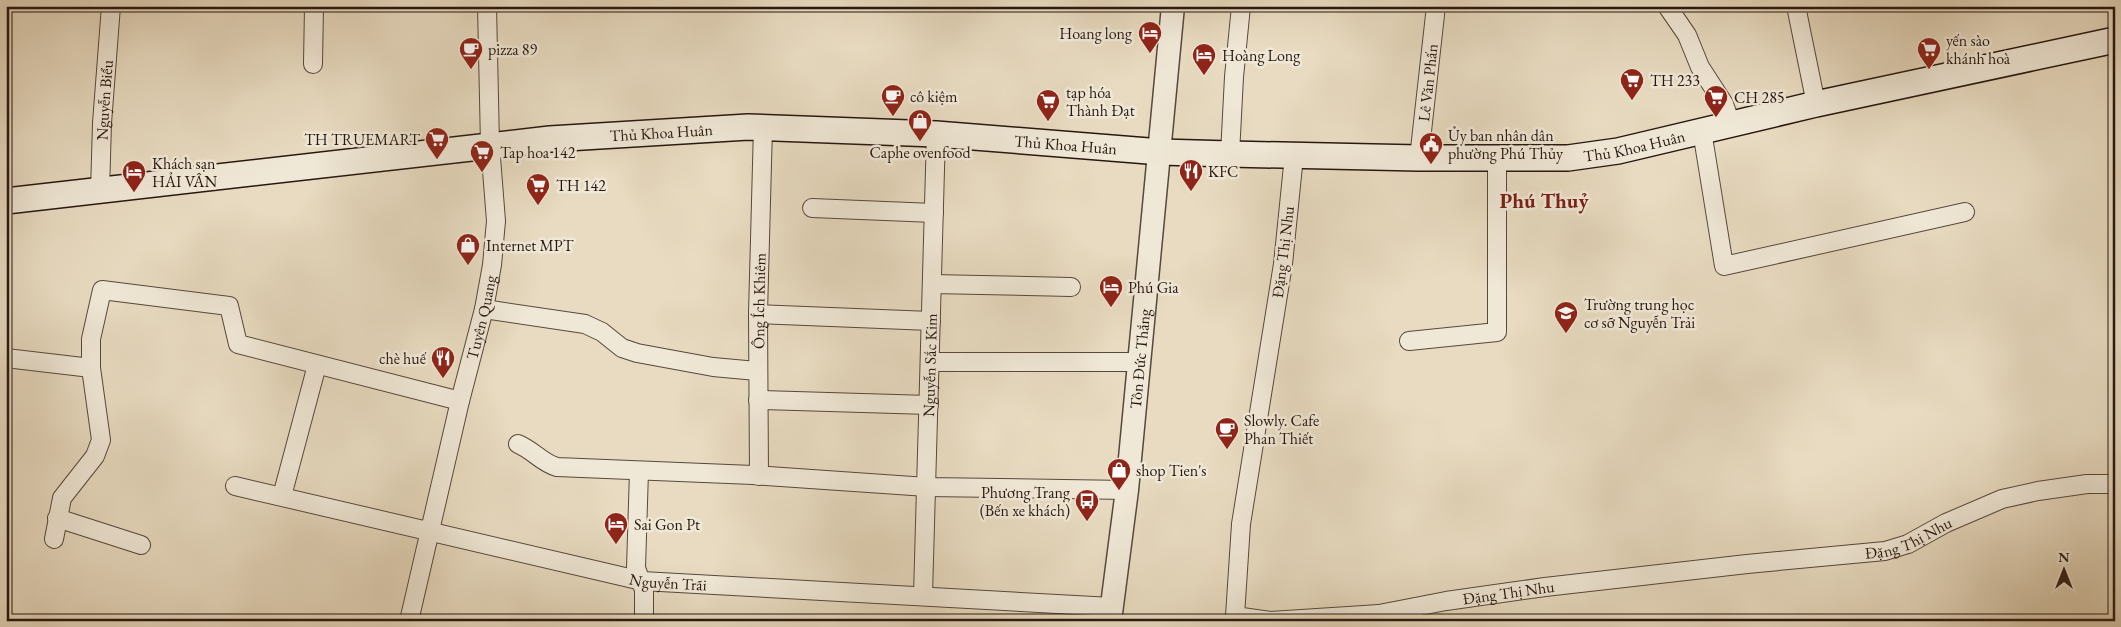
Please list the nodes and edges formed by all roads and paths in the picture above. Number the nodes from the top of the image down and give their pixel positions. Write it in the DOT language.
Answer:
graph roads {
  1 [pos="111,6"];
  2 [pos="314,6"];
  3 [pos="487,6"];
  4 [pos="1173,6"];
  5 [pos="1241,6"];
  6 [pos="1436,6"];
  7 [pos="1667,6"];
  8 [pos="1796,6"];
  9 [pos="2115,40"];
  10 [pos="313,64"];
  11 [pos="1816,104"];
  12 [pos="1731,124"];
  13 [pos="763,127"];
  14 [pos="1702,131"];
  15 [pos="936,134"];
  16 [pos="490,145"];
  17 [pos="1161,152"];
  18 [pos="1230,154"];
  19 [pos="1294,156"];
  20 [pos="1420,158"];
  21 [pos="1497,158"];
  22 [pos="100,192"];
  23 [pos="6,201"];
  24 [pos="812,208"];
  25 [pos="1965,212"];
  26 [pos="934,213"];
  27 [pos="932,284"];
  28 [pos="1071,287"];
  29 [pos="484,309"];
  30 [pos="758,314"];
  31 [pos="931,321"];
  32 [pos="1409,341"];
  33 [pos="6,358"];
  34 [pos="930,362"];
  35 [pos="1140,362"];
  36 [pos="317,365"];
  37 [pos="91,368"];
  38 [pos="757,371"];
  39 [pos="758,400"];
  40 [pos="460,401"];
  41 [pos="929,405"];
  42 [pos="518,444"];
  43 [pos="639,471"];
  44 [pos="759,476"];
  45 [pos="2115,484"];
  46 [pos="235,486"];
  47 [pos="926,487"];
  48 [pos="1127,490"];
  49 [pos="282,496"];
  50 [pos="58,518"];
  51 [pos="431,530"];
  52 [pos="54,539"];
  53 [pos="141,545"];
  54 [pos="642,581"];
  55 [pos="924,595"];
  56 [pos="1111,614"];
  57 [pos="1380,617"];
  58 [pos="1235,618"];
  59 [pos="409,621"];
  60 [pos="644,621"];
  1 -- 22 [label="street, Nguyễn Biểu"];
  2 -- 10 [label="street"];
  3 -- 16 [label="street, Tuyên Quang"];
  4 -- 17 [label="street, Tôn Đức Thắng"];
  5 -- 18 [label="street"];
  6 -- 20 [label="street, Lê Văn Phấn"];
  7 -- 12 [label="street"];
  8 -- 11 [label="street"];
  9 -- 11 [label="main road, Thủ Khoa Huân"];
  11 -- 12 [label="main road, Thủ Khoa Huân"];
  12 -- 14 [label="main road, Thủ Khoa Huân"];
  13 -- 15 [label="main road, Thủ Khoa Huân"];
  13 -- 16 [label="main road, Thủ Khoa Huân"];
  13 -- 30 [label="street, Ông Ích Khiêm"];
  14 -- 21 [label="main road, Thủ Khoa Huân"];
  14 -- 25 [label="street"];
  15 -- 17 [label="main road, Thủ Khoa Huân"];
  15 -- 26 [label="street, Nguyễn Sắc Kim"];
  16 -- 22 [label="main road, Thủ Khoa Huân"];
  16 -- 29 [label="street, Tuyên Quang"];
  17 -- 18 [label="main road, Thủ Khoa Huân"];
  17 -- 35 [label="street, Tôn Đức Thắng"];
  18 -- 19 [label="main road, Thủ Khoa Huân"];
  19 -- 20 [label="main road, Thủ Khoa Huân"];
  19 -- 58 [label="street, Đặng Thị Nhu"];
  20 -- 21 [label="main road, Thủ Khoa Huân"];
  21 -- 32 [label="street"];
  22 -- 23 [label="main road, Thủ Khoa Huân"];
  24 -- 26 [label="street"];
  26 -- 27 [label="street, Nguyễn Sắc Kim"];
  27 -- 28 [label="street"];
  27 -- 31 [label="street, Nguyễn Sắc Kim"];
  29 -- 38 [label="street"];
  29 -- 40 [label="street, Tuyên Quang"];
  30 -- 31 [label="street"];
  30 -- 38 [label="street, Ông Ích Khiêm"];
  31 -- 34 [label="street, Nguyễn Sắc Kim"];
  33 -- 37 [label="street"];
  34 -- 35 [label="street"];
  34 -- 41 [label="street, Nguyễn Sắc Kim"];
  35 -- 48 [label="street, Tôn Đức Thắng"];
  36 -- 37 [label="street"];
  36 -- 40 [label="street"];
  36 -- 49 [label="street"];
  37 -- 50 [label="street"];
  38 -- 39 [label="street, Ông Ích Khiêm"];
  39 -- 41 [label="street"];
  39 -- 44 [label="street, Ông Ích Khiêm"];
  40 -- 51 [label="street, Tuyên Quang"];
  41 -- 47 [label="street, Nguyễn Sắc Kim"];
  42 -- 43 [label="street"];
  43 -- 44 [label="street"];
  43 -- 54 [label="street"];
  44 -- 47 [label="street"];
  45 -- 57 [label="street, Đặng Thị Nhu"];
  46 -- 49 [label="street, Nguyễn Trãi"];
  47 -- 48 [label="street"];
  47 -- 55 [label="street, Nguyễn Sắc Kim"];
  48 -- 56 [label="street, Tôn Đức Thắng"];
  49 -- 51 [label="street, Nguyễn Trãi"];
  50 -- 52 [label="street"];
  50 -- 53 [label="street"];
  51 -- 54 [label="street, Nguyễn Trãi"];
  51 -- 59 [label="street, Tuyên Quang"];
  54 -- 55 [label="street, Nguyễn Trãi"];
  54 -- 60 [label="street"];
  55 -- 56 [label="street, Nguyễn Trãi"];
  57 -- 58 [label="street, Đặng Thị Nhu"];
}
